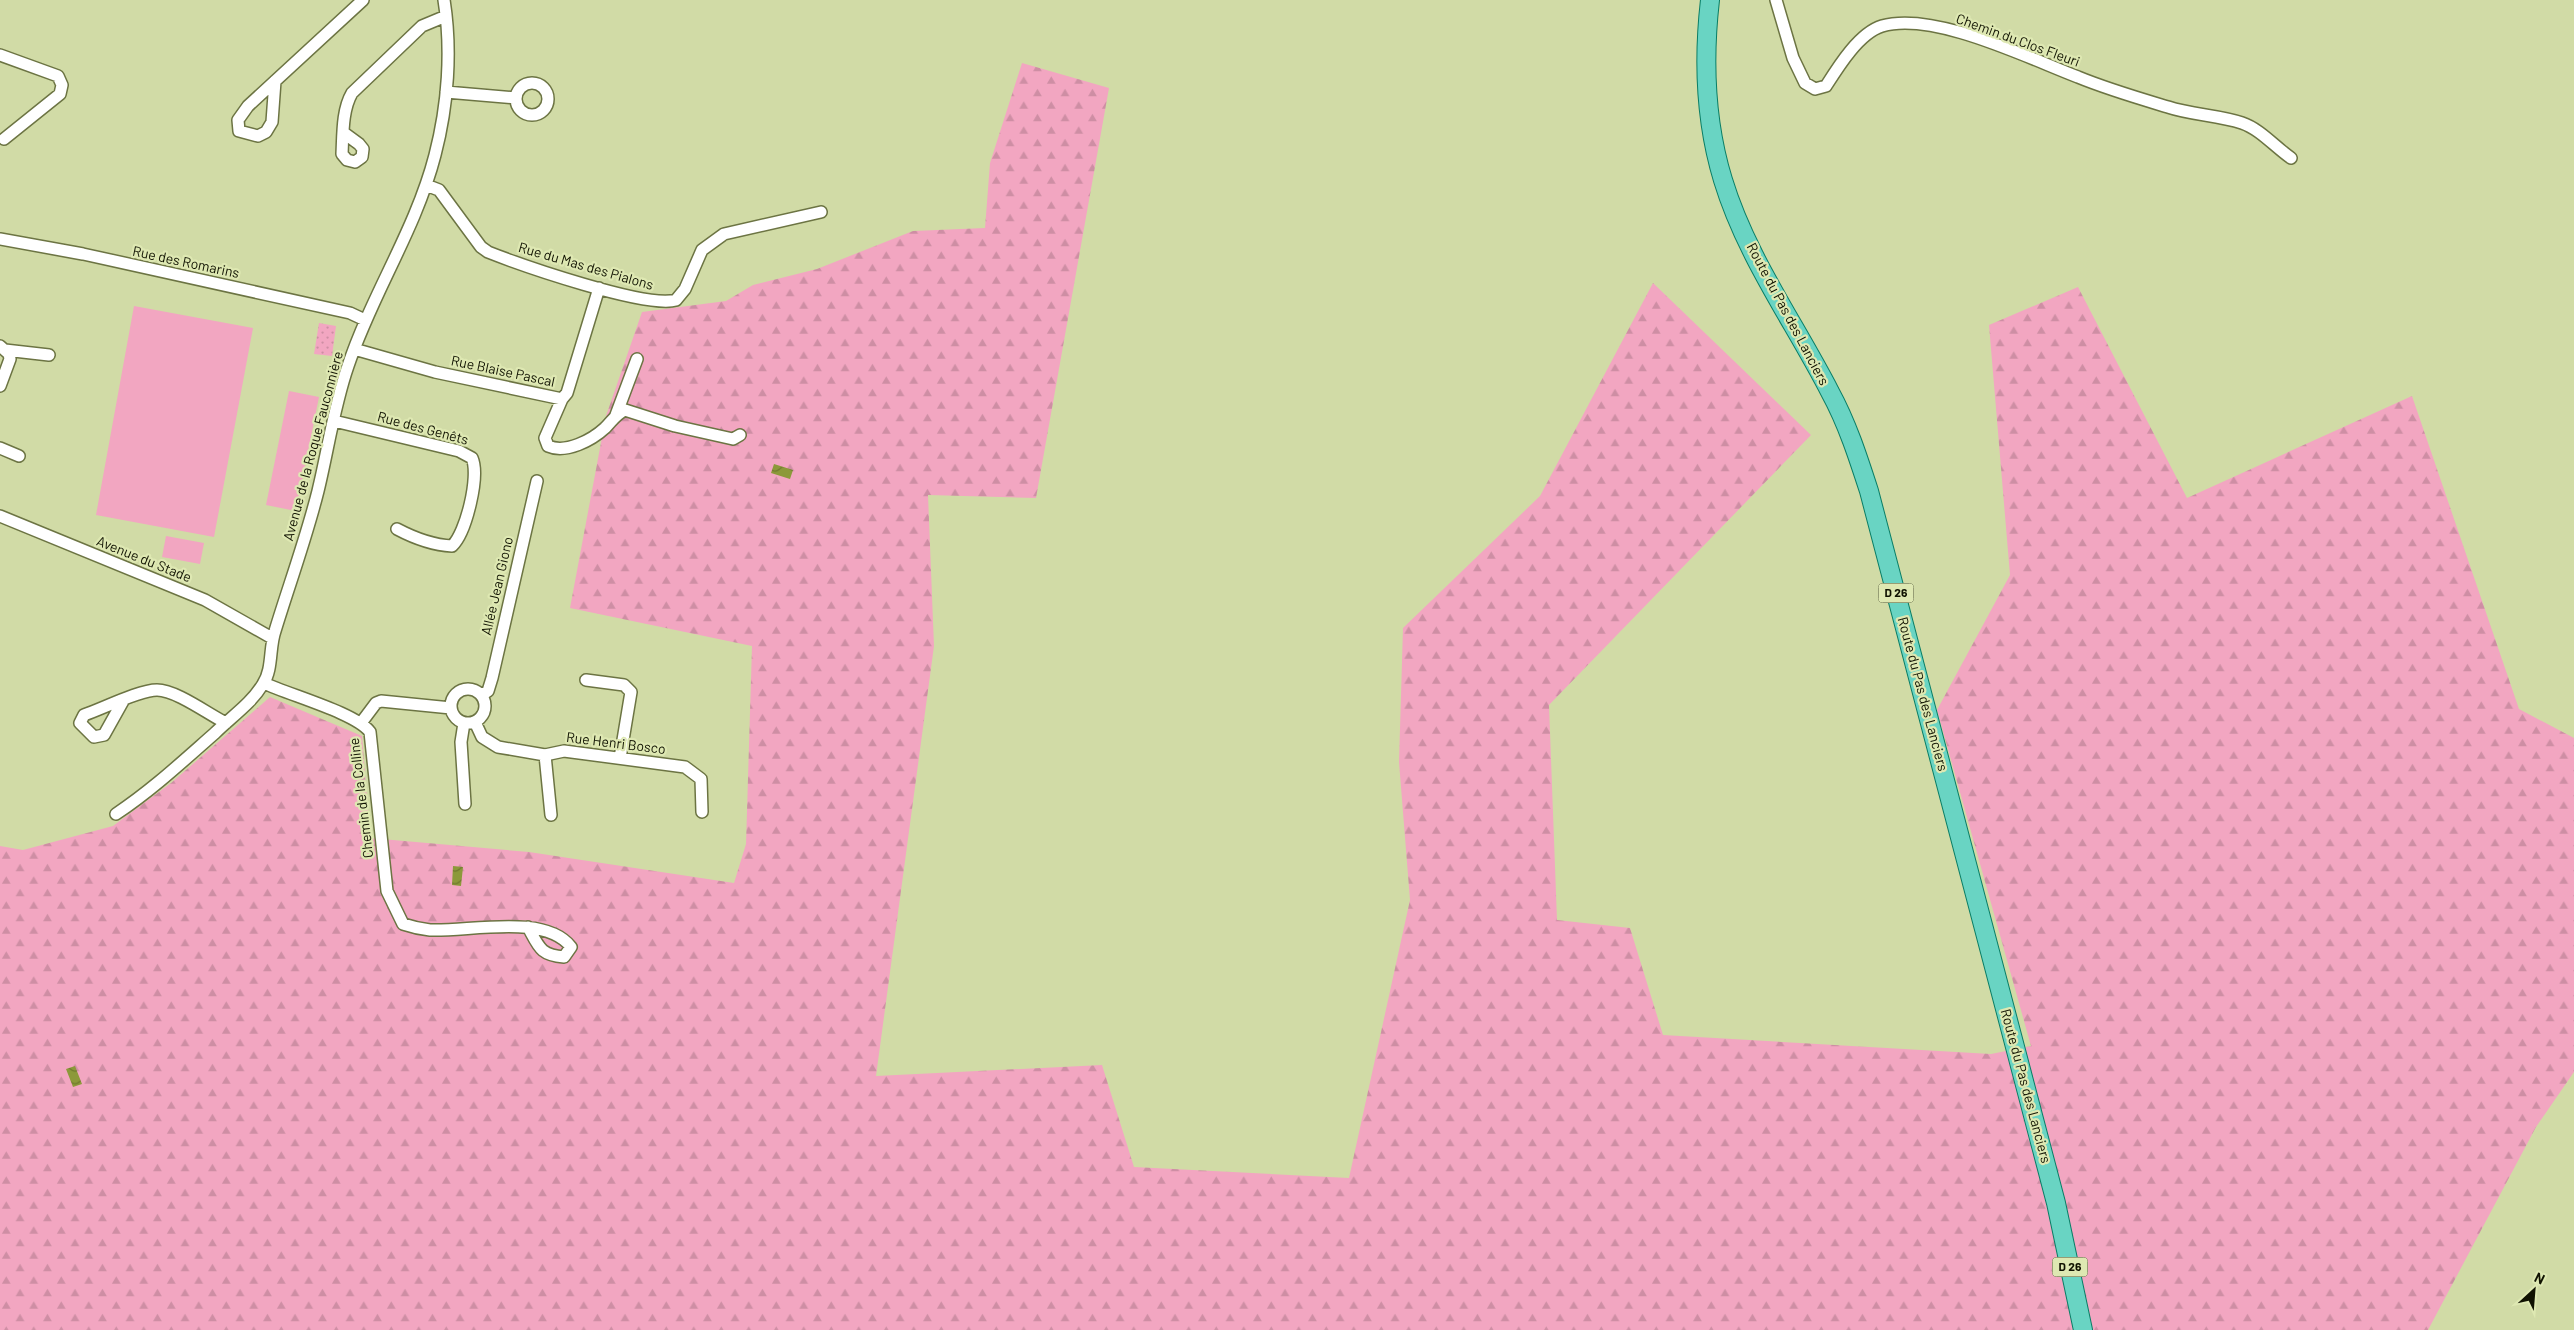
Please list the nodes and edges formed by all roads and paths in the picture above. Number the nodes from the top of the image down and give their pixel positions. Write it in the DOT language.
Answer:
graph roads {
  1 [pos="363,0"];
  2 [pos="444,0"];
  3 [pos="1710,0"];
  4 [pos="1776,0"];
  5 [pos="446,16"];
  6 [pos="0,55"];
  7 [pos="275,81"];
  8 [pos="446,92"];
  9 [pos="516,98"];
  10 [pos="344,133"];
  11 [pos="4,139"];
  12 [pos="2291,158"];
  13 [pos="426,185"];
  14 [pos="821,212"];
  15 [pos="0,239"];
  16 [pos="599,288"];
  17 [pos="365,320"];
  18 [pos="3,348"];
  19 [pos="354,349"];
  20 [pos="50,355"];
  21 [pos="636,359"];
  22 [pos="0,386"];
  23 [pos="562,399"];
  24 [pos="616,415"];
  25 [pos="334,421"];
  26 [pos="740,435"];
  27 [pos="0,448"];
  28 [pos="19,456"];
  29 [pos="537,481"];
  30 [pos="0,516"];
  31 [pos="397,529"];
  32 [pos="272,638"];
  33 [pos="586,680"];
  34 [pos="264,683"];
  35 [pos="482,695"];
  36 [pos="123,701"];
  37 [pos="451,708"];
  38 [pos="470,722"];
  39 [pos="226,723"];
  40 [pos="361,724"];
  41 [pos="545,755"];
  42 [pos="620,758"];
  43 [pos="465,804"];
  44 [pos="702,812"];
  45 [pos="116,814"];
  46 [pos="551,815"];
  47 [pos="528,927"];
  48 [pos="2083,1330"];
  1 -- 7 [label="street"];
  2 -- 5 [label="street, Avenue de la Roque Fauconnière"];
  3 -- 48 [label="main road, Route du Pas des Lanciers / D 26"];
  4 -- 12 [label="street, Chemin du Clos Fleuri"];
  5 -- 8 [label="street, Avenue de la Roque Fauconnière"];
  5 -- 10 [label="street"];
  6 -- 11 [label="street"];
  7 -- 7 [label="street"];
  8 -- 9 [label="street"];
  8 -- 13 [label="street, Avenue de la Roque Fauconnière"];
  13 -- 16 [label="street, Rue du Mas des Pialons"];
  13 -- 17 [label="street, Avenue de la Roque Fauconnière"];
  14 -- 16 [label="street, Rue du Mas des Pialons"];
  15 -- 17 [label="street, Rue des Romarins"];
  16 -- 23 [label="street, Rue Blaise Pascal"];
  17 -- 19 [label="street, Avenue de la Roque Fauconnière"];
  18 -- 20 [label="street"];
  18 -- 22 [label="street"];
  19 -- 23 [label="street, Rue Blaise Pascal"];
  19 -- 25 [label="street, Avenue de la Roque Fauconnière"];
  21 -- 24 [label="street"];
  23 -- 24 [label="street"];
  24 -- 26 [label="street"];
  25 -- 31 [label="street, Rue des Genêts"];
  25 -- 32 [label="street, Avenue de la Roque Fauconnière"];
  27 -- 28 [label="street"];
  29 -- 35 [label="street, Allée Jean Giono"];
  30 -- 32 [label="street, Avenue du Stade"];
  32 -- 34 [label="street, Avenue de la Roque Fauconnière"];
  33 -- 42 [label="street"];
  34 -- 39 [label="street, Avenue de la Roque Fauconnière"];
  34 -- 40 [label="street, Chemin de la Colline"];
  35 -- 37 [label="street"];
  35 -- 38 [label="street"];
  36 -- 39 [label="street"];
  37 -- 38 [label="street, Rue Henri Bosco"];
  37 -- 40 [label="street"];
  38 -- 41 [label="street, Rue Henri Bosco"];
  38 -- 43 [label="street"];
  39 -- 45 [label="street, Avenue de la Roque Fauconnière"];
  40 -- 47 [label="street, Chemin de la Colline"];
  41 -- 42 [label="street, Rue Henri Bosco"];
  41 -- 46 [label="street"];
  42 -- 44 [label="street, Rue Henri Bosco"];
}
